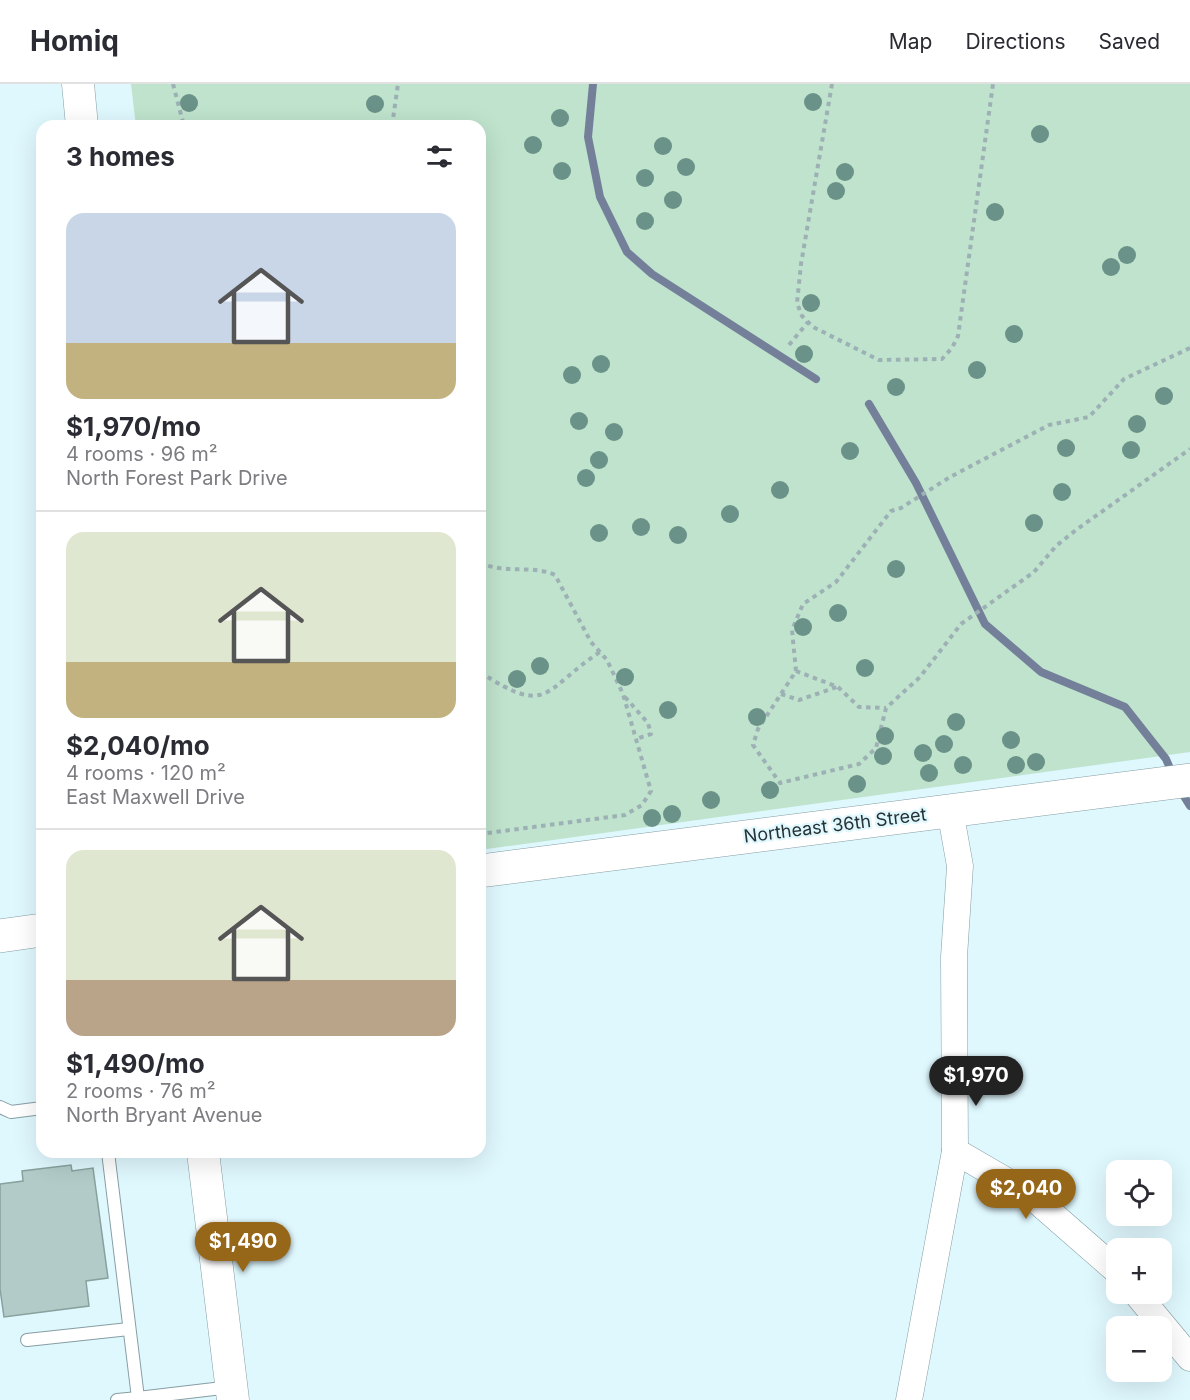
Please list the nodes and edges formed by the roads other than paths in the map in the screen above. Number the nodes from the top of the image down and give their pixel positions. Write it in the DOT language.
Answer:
graph roads {
  1 [pos="78,84"];
  2 [pos="81,120"];
  3 [pos="1190,780"];
  4 [pos="950,810"];
  5 [pos="486,870"];
  6 [pos="36,931"];
  7 [pos="0,936"];
  8 [pos="0,1107"];
  9 [pos="36,1109"];
  10 [pos="955,1151"];
  11 [pos="109,1158"];
  12 [pos="204,1158"];
  13 [pos="1106,1261"];
  14 [pos="1145,1304"];
  15 [pos="129,1329"];
  16 [pos="27,1340"];
  17 [pos="1190,1358"];
  18 [pos="232,1393"];
  19 [pos="138,1398"];
  20 [pos="117,1400"];
  21 [pos="909,1400"];
  1 -- 2 [label="street"];
  3 -- 4 [label="main road, Northeast 36th Street"];
  4 -- 5 [label="main road, Northeast 36th Street"];
  4 -- 10 [label="street"];
  6 -- 7 [label="main road"];
  8 -- 9 [label="lane"];
  10 -- 13 [label="street"];
  10 -- 21 [label="street"];
  11 -- 15 [label="lane"];
  12 -- 18 [label="street"];
  14 -- 17 [label="street"];
  15 -- 16 [label="lane"];
  15 -- 19 [label="lane"];
  18 -- 19 [label="lane"];
  19 -- 20 [label="lane"];
}
